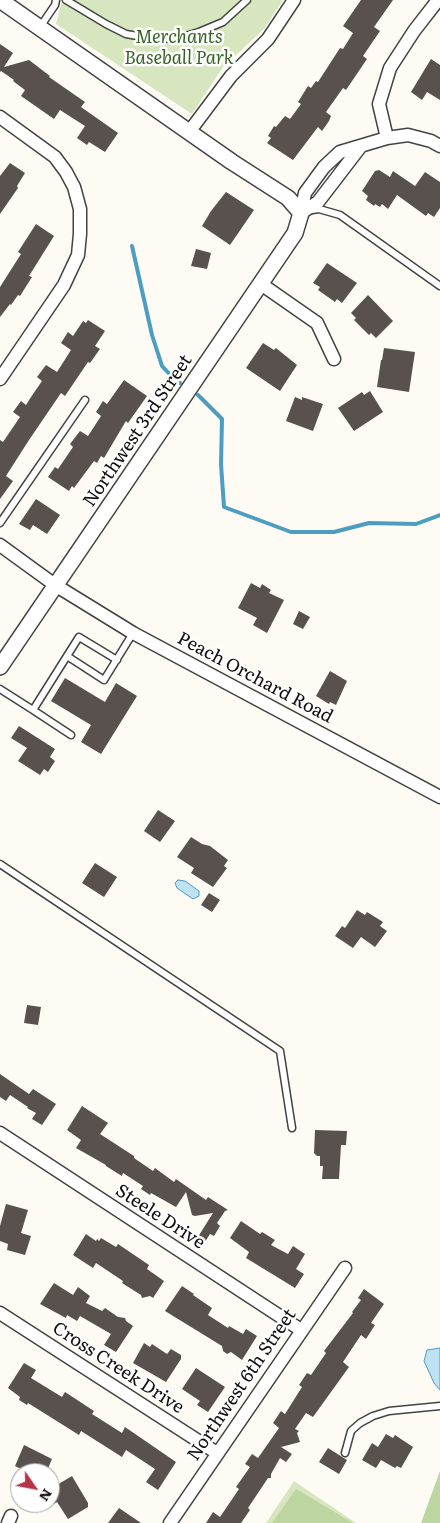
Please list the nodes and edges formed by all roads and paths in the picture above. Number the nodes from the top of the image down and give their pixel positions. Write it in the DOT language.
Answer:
graph roads {
  1 [pos="0,0"];
  2 [pos="56,0"];
  3 [pos="66,0"];
  4 [pos="247,0"];
  5 [pos="294,0"];
  6 [pos="438,0"];
  7 [pos="40,28"];
  8 [pos="0,118"];
  9 [pos="189,132"];
  10 [pos="387,138"];
  11 [pos="440,146"];
  12 [pos="301,213"];
  13 [pos="261,284"];
  14 [pos="440,286"];
  15 [pos="334,359"];
  16 [pos="0,379"];
  17 [pos="84,400"];
  18 [pos="0,523"];
  19 [pos="0,545"];
  20 [pos="55,585"];
  21 [pos="133,633"];
  22 [pos="67,656"];
  23 [pos="116,660"];
  24 [pos="0,667"];
  25 [pos="0,689"];
  26 [pos="32,710"];
  27 [pos="70,736"];
  28 [pos="440,797"];
  29 [pos="0,864"];
  30 [pos="292,1128"];
  31 [pos="0,1133"];
  32 [pos="344,1268"];
  33 [pos="0,1313"];
  34 [pos="302,1330"];
  35 [pos="440,1406"];
  36 [pos="345,1453"];
  37 [pos="217,1454"];
  38 [pos="170,1523"];
  1 -- 7 [label="street"];
  2 -- 7 [label="lane"];
  3 -- 4 [label="lane"];
  5 -- 9 [label="street"];
  6 -- 10 [label="street"];
  7 -- 9 [label="street"];
  8 -- 16 [label="street"];
  9 -- 12 [label="street"];
  10 -- 11 [label="street"];
  10 -- 12 [label="street"];
  12 -- 13 [label="street, Northwest 3rd Street"];
  12 -- 14 [label="lane"];
  13 -- 15 [label="street"];
  13 -- 20 [label="street, Northwest 3rd Street"];
  17 -- 18 [label="lane"];
  19 -- 20 [label="street, Peach Orchard Road"];
  20 -- 21 [label="street, Peach Orchard Road"];
  20 -- 24 [label="street, Northwest 3rd Street"];
  21 -- 23 [label="lane"];
  21 -- 28 [label="street, Peach Orchard Road"];
  22 -- 23 [label="lane"];
  22 -- 23 [label="lane"];
  22 -- 26 [label="lane"];
  25 -- 26 [label="lane"];
  26 -- 27 [label="lane"];
  29 -- 30 [label="lane"];
  31 -- 34 [label="street, Steele Drive"];
  32 -- 34 [label="street, Northwest 6th Street"];
  33 -- 37 [label="street, Cross Creek Drive"];
  34 -- 37 [label="street, Northwest 6th Street"];
  35 -- 36 [label="lane"];
  37 -- 38 [label="street, Northwest 6th Street"];
}
